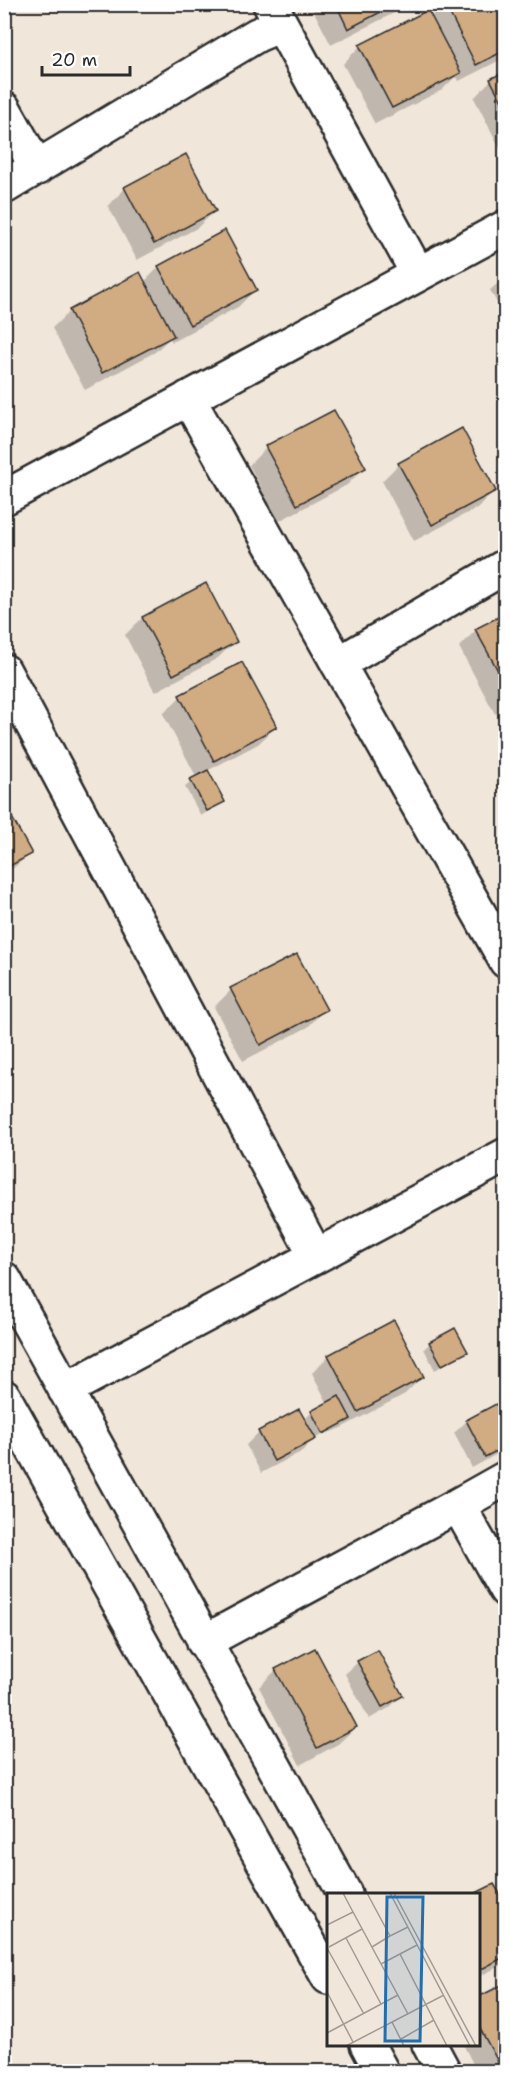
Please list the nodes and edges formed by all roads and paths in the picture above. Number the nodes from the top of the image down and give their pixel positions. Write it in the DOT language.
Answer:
graph roads {
  1 [pos="276,15"];
  2 [pos="4,109"];
  3 [pos="37,168"];
  4 [pos="4,187"];
  5 [pos="506,227"];
  6 [pos="418,274"];
  7 [pos="188,398"];
  8 [pos="4,498"];
  9 [pos="506,566"];
  10 [pos="338,664"];
  11 [pos="4,671"];
  12 [pos="506,961"];
  13 [pos="506,1155"];
  14 [pos="316,1256"];
  15 [pos="4,1280"];
  16 [pos="65,1390"];
  17 [pos="4,1397"];
  18 [pos="506,1478"];
  19 [pos="458,1505"];
  20 [pos="506,1590"];
  21 [pos="204,1642"];
  22 [pos="344,1893"];
  23 [pos="327,1975"];
  24 [pos="368,2046"];
  25 [pos="430,2046"];
  26 [pos="382,2072"];
  27 [pos="444,2072"];
  1 -- 3 [label="street"];
  1 -- 6 [label="street"];
  2 -- 3 [label="street"];
  3 -- 4 [label="street"];
  5 -- 6 [label="street"];
  6 -- 7 [label="street"];
  7 -- 8 [label="street"];
  7 -- 10 [label="street"];
  9 -- 10 [label="street"];
  10 -- 12 [label="street"];
  11 -- 14 [label="street"];
  13 -- 14 [label="street"];
  14 -- 16 [label="street"];
  15 -- 16 [label="street"];
  16 -- 21 [label="street"];
  17 -- 23 [label="street"];
  18 -- 19 [label="street"];
  19 -- 20 [label="street"];
  19 -- 21 [label="street"];
  21 -- 22 [label="street"];
  24 -- 26 [label="street"];
  25 -- 27 [label="street"];
}
